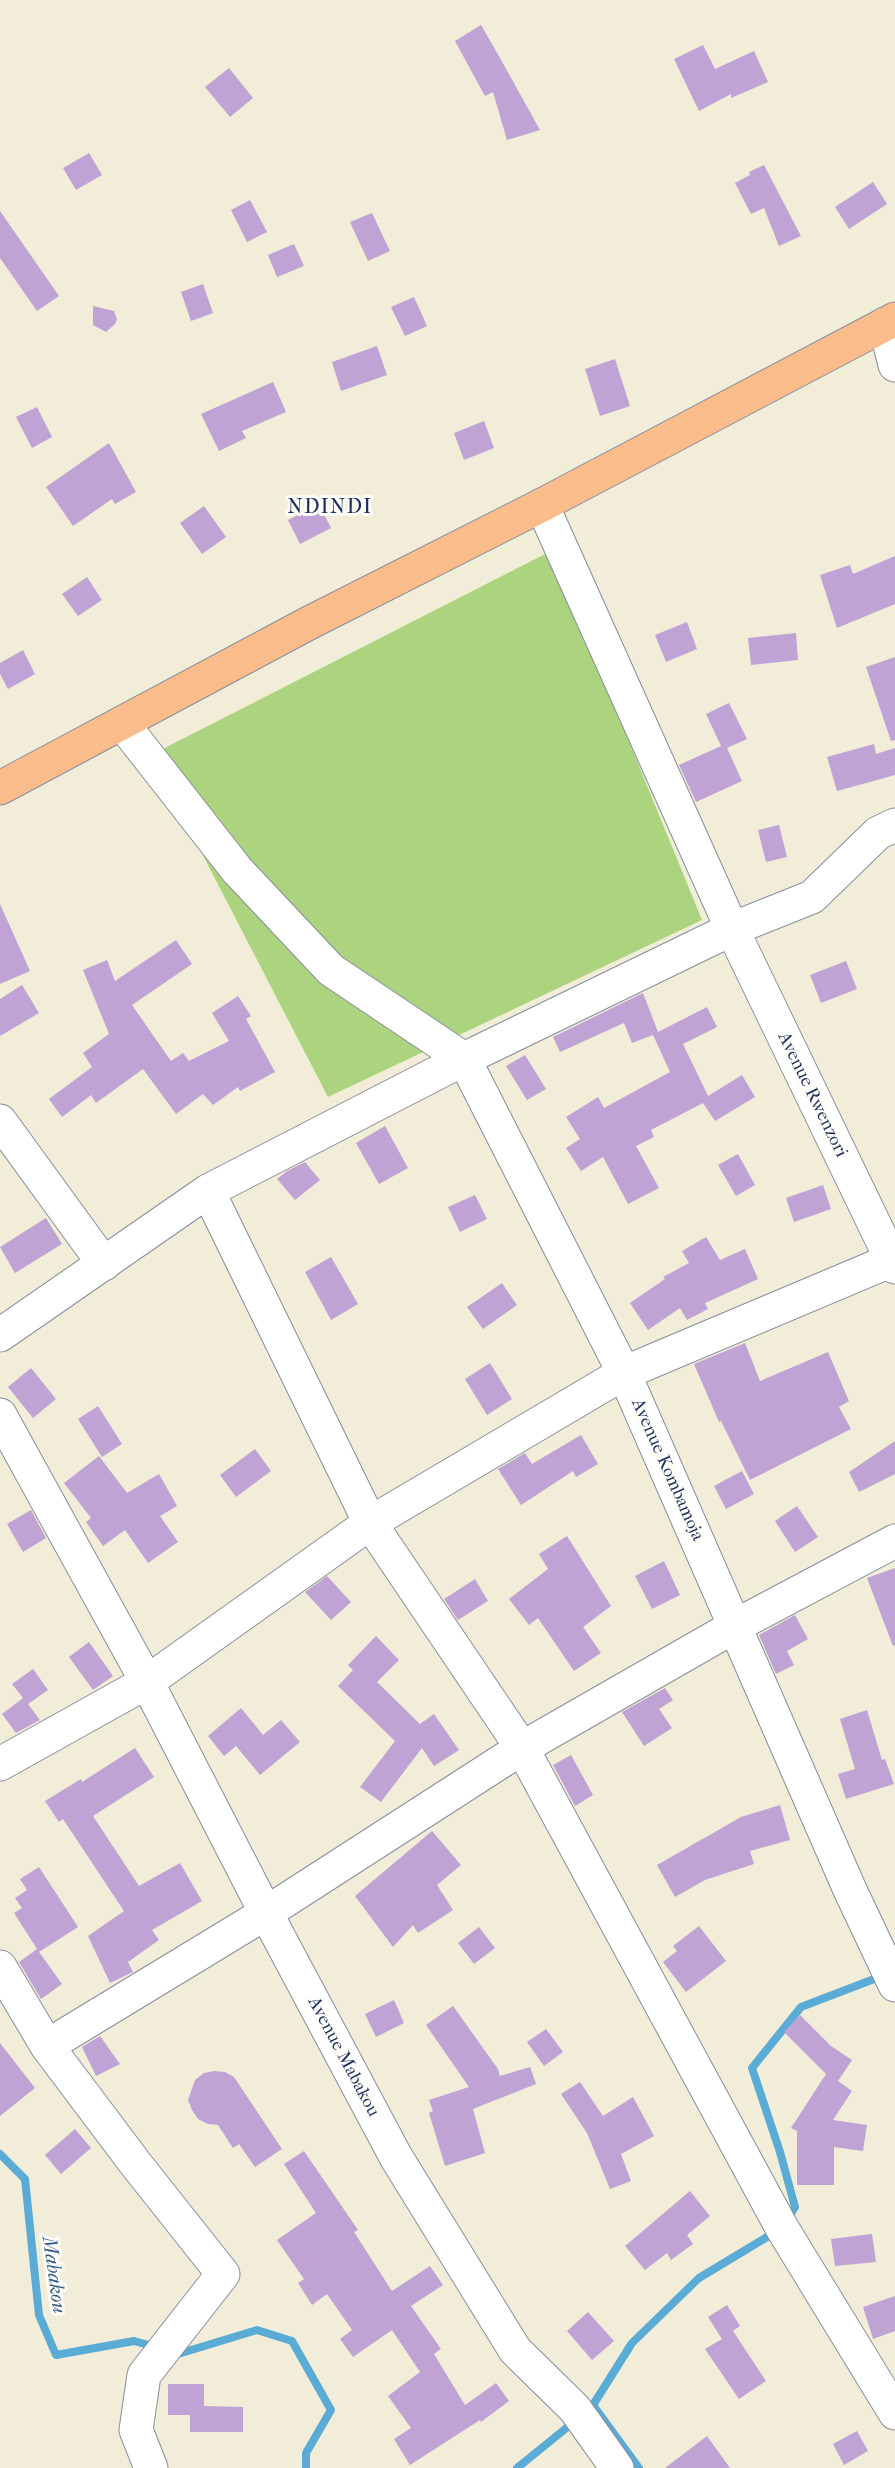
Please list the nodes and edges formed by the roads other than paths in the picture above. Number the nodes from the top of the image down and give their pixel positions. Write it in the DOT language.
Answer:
graph roads {
  1 [pos="890,321"];
  2 [pos="895,365"];
  3 [pos="542,505"];
  4 [pos="122,723"];
  5 [pos="0,788"];
  6 [pos="895,825"];
  7 [pos="732,929"];
  8 [pos="464,1059"];
  9 [pos="0,1121"];
  10 [pos="208,1191"];
  11 [pos="104,1264"];
  12 [pos="894,1264"];
  13 [pos="0,1335"];
  14 [pos="624,1373"];
  15 [pos="0,1415"];
  16 [pos="370,1523"];
  17 [pos="895,1541"];
  18 [pos="735,1626"];
  19 [pos="147,1682"];
  20 [pos="522,1748"];
  21 [pos="0,1764"];
  22 [pos="266,1913"];
  23 [pos="0,1967"];
  24 [pos="895,1985"];
  25 [pos="46,2046"];
  26 [pos="895,2413"];
  27 [pos="151,2468"];
  28 [pos="617,2468"];
  1 -- 2 [label="street"];
  1 -- 3 [label="main road"];
  3 -- 4 [label="main road"];
  3 -- 7 [label="street, Avenue Rwenzori"];
  4 -- 5 [label="main road"];
  4 -- 8 [label="street"];
  6 -- 7 [label="street"];
  7 -- 8 [label="street"];
  7 -- 12 [label="street, Avenue Rwenzori"];
  8 -- 10 [label="street"];
  8 -- 14 [label="street, Avenue Kombamoja"];
  9 -- 11 [label="street"];
  10 -- 11 [label="street"];
  10 -- 16 [label="street"];
  11 -- 13 [label="street"];
  12 -- 14 [label="street"];
  14 -- 16 [label="street"];
  14 -- 18 [label="street, Avenue Kombamoja"];
  15 -- 19 [label="street, Avenue Mabakou"];
  16 -- 19 [label="street"];
  16 -- 20 [label="street"];
  17 -- 18 [label="street"];
  18 -- 20 [label="street"];
  18 -- 24 [label="street, Avenue Kombamoja"];
  19 -- 21 [label="street"];
  19 -- 22 [label="street, Avenue Mabakou"];
  20 -- 22 [label="street"];
  20 -- 26 [label="street"];
  22 -- 25 [label="street"];
  22 -- 28 [label="street, Avenue Mabakou"];
  23 -- 25 [label="street"];
  25 -- 27 [label="street"];
}
